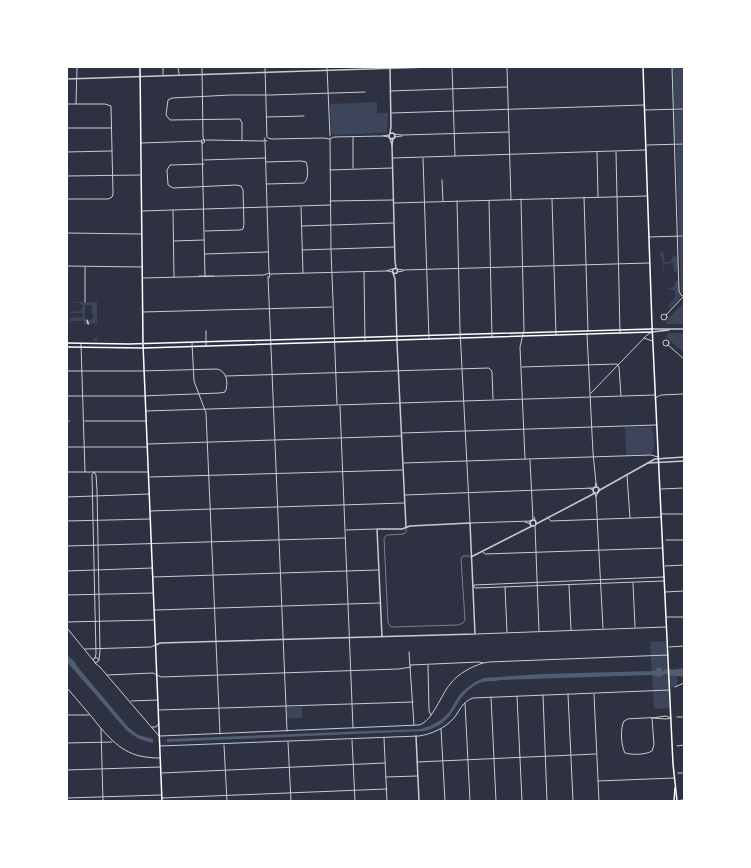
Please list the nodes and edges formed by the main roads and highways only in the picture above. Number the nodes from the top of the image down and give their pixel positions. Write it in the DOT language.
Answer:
graph roads {
  1 [pos="140,67"];
  2 [pos="643,67"];
  3 [pos="652,329"];
  4 [pos="652,332"];
  5 [pos="67,343"];
  6 [pos="112,344"];
  7 [pos="143,344"];
  8 [pos="67,347"];
  9 [pos="112,348"];
  10 [pos="144,348"];
  11 [pos="162,800"];
  12 [pos="675,801"];
  1 -- 7 [label="main road"];
  2 -- 3 [label="main road"];
  3 -- 4 [label="main road"];
  3 -- 7 [label="main road"];
  4 -- 10 [label="main road"];
  4 -- 12 [label="main road"];
  5 -- 6 [label="main road"];
  6 -- 7 [label="main road"];
  6 -- 9 [label="main road"];
  7 -- 10 [label="main road"];
  8 -- 9 [label="main road"];
  9 -- 10 [label="main road"];
  10 -- 11 [label="main road"];
}
